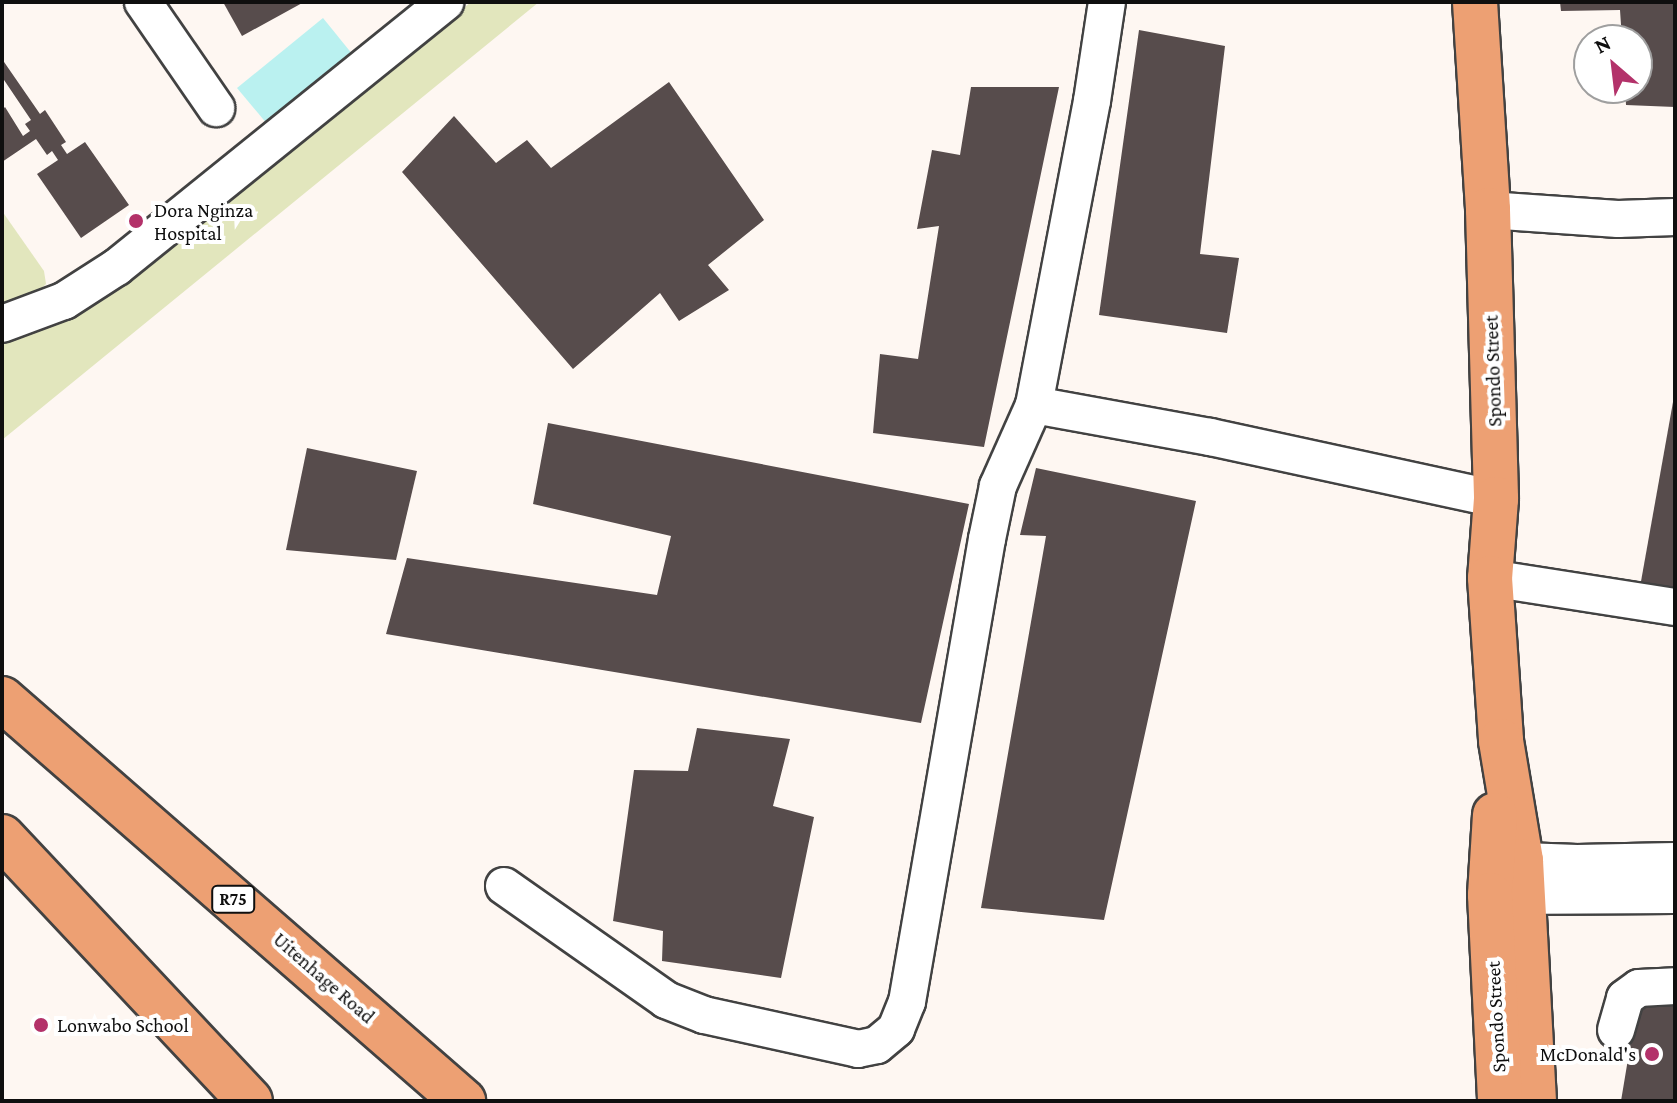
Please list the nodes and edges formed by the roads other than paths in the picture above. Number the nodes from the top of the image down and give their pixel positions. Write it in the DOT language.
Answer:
graph roads {
  1 [pos="143,2"];
  2 [pos="445,2"];
  3 [pos="1107,2"];
  4 [pos="1475,2"];
  5 [pos="216,108"];
  6 [pos="1488,210"];
  7 [pos="1675,217"];
  8 [pos="2,324"];
  9 [pos="1034,405"];
  10 [pos="1496,499"];
  11 [pos="1490,578"];
  12 [pos="1675,607"];
  13 [pos="2,699"];
  14 [pos="2,837"];
  15 [pos="1675,861"];
  16 [pos="1506,879"];
  17 [pos="504,886"];
  18 [pos="1675,895"];
  19 [pos="1675,986"];
  20 [pos="1616,1030"];
  21 [pos="250,1101"];
  22 [pos="463,1101"];
  23 [pos="1500,1101"];
  24 [pos="1534,1101"];
  1 -- 5 [label="lane"];
  2 -- 8 [label="lane"];
  3 -- 9 [label="lane"];
  4 -- 6 [label="main road, Spondo Street"];
  6 -- 7 [label="lane"];
  6 -- 10 [label="main road, Spondo Street"];
  9 -- 10 [label="lane"];
  9 -- 17 [label="lane"];
  10 -- 11 [label="main road, Spondo Street"];
  11 -- 12 [label="lane"];
  11 -- 16 [label="main road, Spondo Street"];
  13 -- 22 [label="main road, Uitenhage Road / R75"];
  14 -- 21 [label="main road"];
  15 -- 16 [label="lane"];
  16 -- 18 [label="lane"];
  16 -- 23 [label="main road, Spondo Street"];
  16 -- 24 [label="main road, Spondo Street"];
  19 -- 20 [label="lane"];
}
